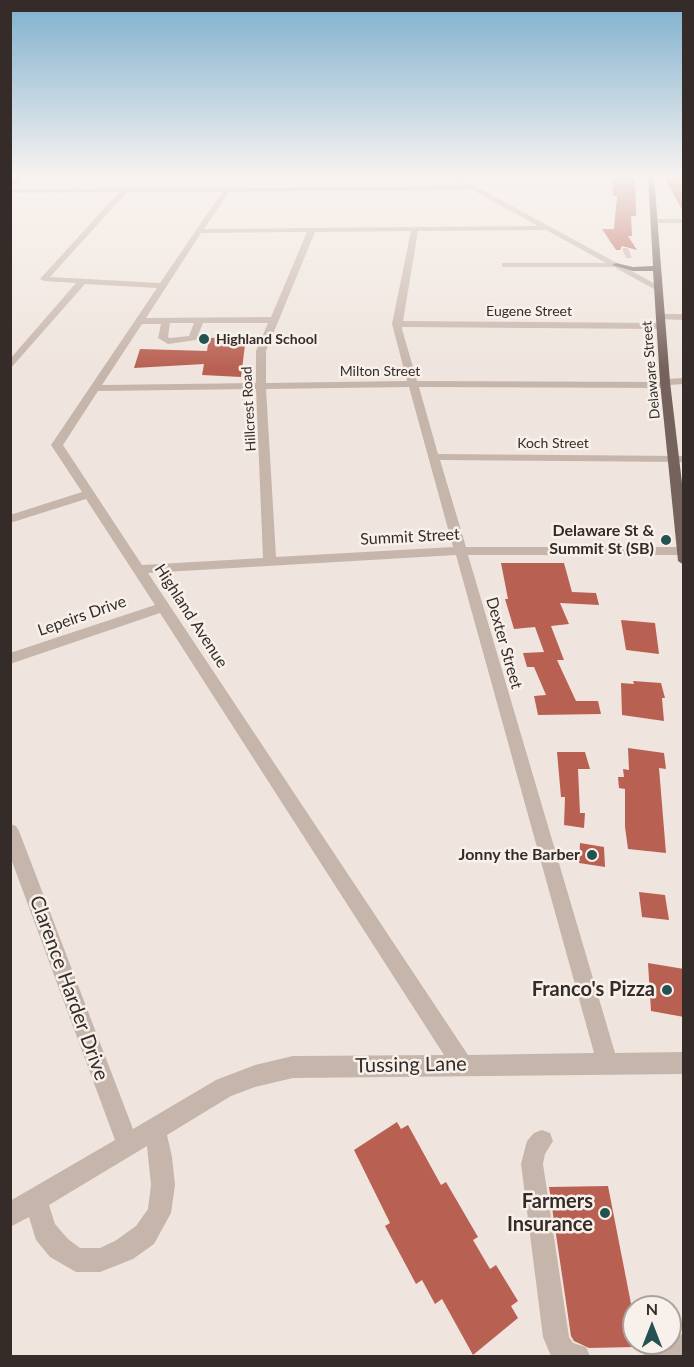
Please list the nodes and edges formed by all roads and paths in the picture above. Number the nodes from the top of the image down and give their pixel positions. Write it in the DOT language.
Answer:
graph roads {
  1 [pos="80,240"];
  2 [pos="195,240"];
  3 [pos="308,240"];
  4 [pos="413,240"];
  5 [pos="568,240"];
  6 [pos="655,240"];
  7 [pos="505,265"];
  8 [pos="616,265"];
  9 [pos="656,268"];
  10 [pos="83,281"];
  11 [pos="164,286"];
  12 [pos="657,287"];
  13 [pos="684,317"];
  14 [pos="275,320"];
  15 [pos="140,321"];
  16 [pos="166,321"];
  17 [pos="199,321"];
  18 [pos="660,321"];
  19 [pos="396,324"];
  20 [pos="10,366"];
  21 [pos="684,381"];
  22 [pos="665,383"];
  23 [pos="412,384"];
  24 [pos="261,385"];
  25 [pos="95,388"];
  26 [pos="434,457"];
  27 [pos="678,459"];
  28 [pos="89,494"];
  29 [pos="10,519"];
  30 [pos="459,550"];
  31 [pos="683,555"];
  32 [pos="270,561"];
  33 [pos="140,569"];
  34 [pos="164,607"];
  35 [pos="10,659"];
  36 [pos="10,831"];
  37 [pos="684,1063"];
  38 [pos="462,1064"];
  39 [pos="608,1064"];
  40 [pos="154,1130"];
  41 [pos="542,1141"];
  42 [pos="128,1146"];
  43 [pos="36,1202"];
  44 [pos="10,1215"];
  45 [pos="684,1346"];
  46 [pos="577,1356"];
  47 [pos="656,1356"];
  1 -- 10 [label="street"];
  2 -- 11 [label="street, Highland Avenue"];
  3 -- 14 [label="street, Hillcrest Road"];
  4 -- 19 [label="street, Dexter Street"];
  5 -- 8 [label="street"];
  6 -- 9 [label="main road, Delaware Street"];
  7 -- 8 [label="street"];
  8 -- 9 [label="main road"];
  8 -- 12 [label="street"];
  9 -- 12 [label="main road, Delaware Street"];
  10 -- 11 [label="street"];
  10 -- 20 [label="street"];
  11 -- 15 [label="street, Highland Avenue"];
  12 -- 18 [label="main road, Delaware Street"];
  13 -- 18 [label="street, Eugene Street"];
  14 -- 17 [label="street"];
  14 -- 24 [label="street, Hillcrest Road"];
  15 -- 16 [label="street"];
  15 -- 25 [label="street, Highland Avenue"];
  16 -- 17 [label="street"];
  16 -- 17 [label="street"];
  18 -- 19 [label="street, Eugene Street"];
  18 -- 22 [label="main road, Delaware Street"];
  19 -- 23 [label="street, Dexter Street"];
  21 -- 22 [label="street, Milton Street"];
  22 -- 23 [label="street, Milton Street"];
  22 -- 27 [label="main road, Delaware Street"];
  23 -- 24 [label="street, Milton Street"];
  23 -- 26 [label="street, Dexter Street"];
  24 -- 25 [label="street, Milton Street"];
  24 -- 32 [label="street, Hillcrest Road"];
  25 -- 28 [label="street, Highland Avenue"];
  26 -- 27 [label="street, Koch Street"];
  26 -- 30 [label="street, Dexter Street"];
  27 -- 31 [label="main road, Delaware Street"];
  28 -- 29 [label="street"];
  28 -- 33 [label="street, Highland Avenue"];
  30 -- 31 [label="street, Summit Street"];
  30 -- 32 [label="street, Summit Street"];
  30 -- 39 [label="street, Dexter Street"];
  32 -- 33 [label="street, Summit Street"];
  33 -- 34 [label="street, Highland Avenue"];
  34 -- 35 [label="street, Lepeirs Drive"];
  34 -- 38 [label="street, Highland Avenue"];
  36 -- 42 [label="street, Clarence Harder Drive"];
  37 -- 39 [label="street, Tussing Lane"];
  38 -- 39 [label="street, Tussing Lane"];
  38 -- 40 [label="street, Tussing Lane"];
  40 -- 42 [label="street, Tussing Lane"];
  40 -- 43 [label="street"];
  41 -- 46 [label="street"];
  42 -- 43 [label="street, Tussing Lane"];
  43 -- 44 [label="street, Tussing Lane"];
  45 -- 47 [label="street"];
}
